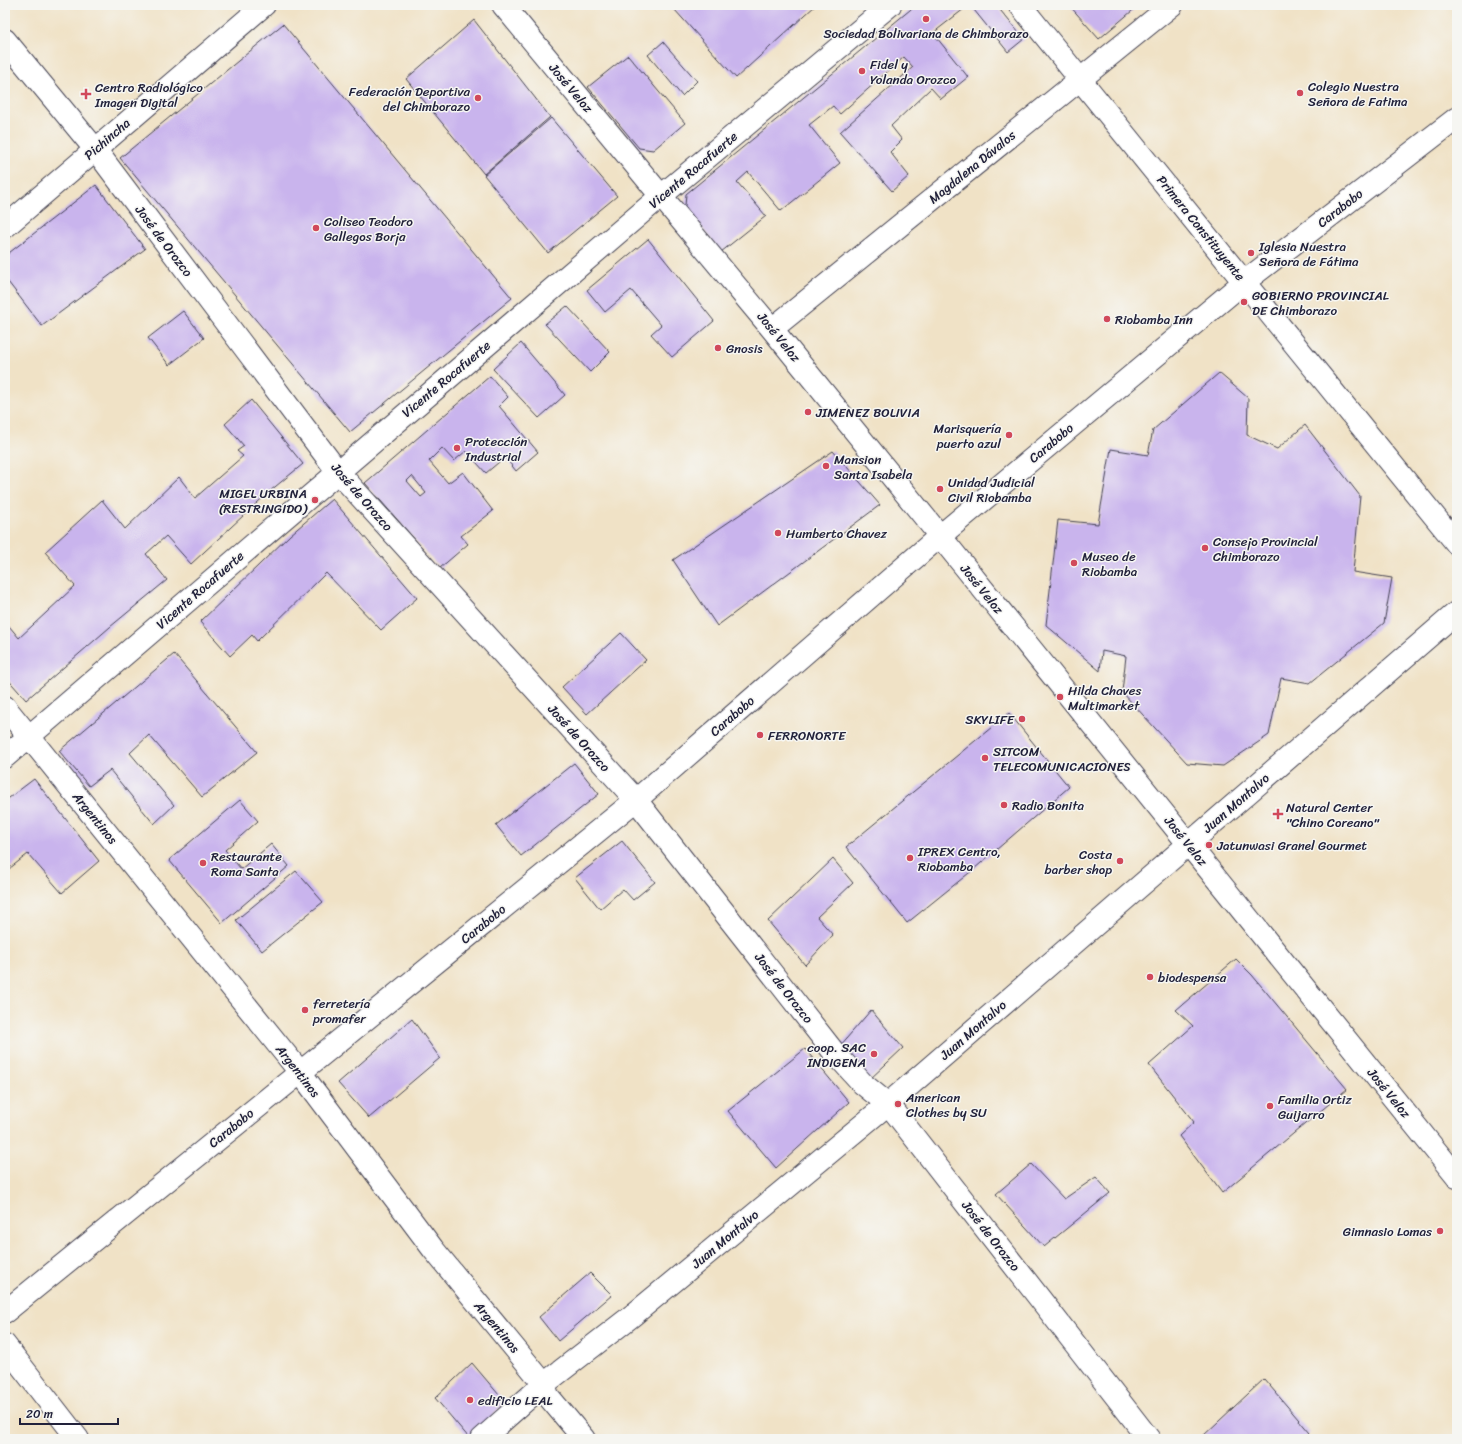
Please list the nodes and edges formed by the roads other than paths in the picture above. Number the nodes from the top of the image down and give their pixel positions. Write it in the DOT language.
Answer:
graph roads {
  1 [pos="264,5"];
  2 [pos="503,5"];
  3 [pos="890,5"];
  4 [pos="1020,5"];
  5 [pos="1172,5"];
  6 [pos="5,40"];
  7 [pos="1081,79"];
  8 [pos="1457,118"];
  9 [pos="95,150"];
  10 [pos="661,196"];
  11 [pos="5,227"];
  12 [pos="1244,282"];
  13 [pos="772,328"];
  14 [pos="338,472"];
  15 [pos="940,536"];
  16 [pos="1457,544"];
  17 [pos="1457,612"];
  18 [pos="5,707"];
  19 [pos="29,737"];
  20 [pos="5,757"];
  21 [pos="636,800"];
  22 [pos="1189,844"];
  23 [pos="300,1072"];
  24 [pos="888,1104"];
  25 [pos="1457,1177"];
  26 [pos="5,1312"];
  27 [pos="5,1345"];
  28 [pos="544,1384"];
  29 [pos="78,1439"];
  30 [pos="482,1439"];
  31 [pos="584,1439"];
  32 [pos="1149,1439"];
  1 -- 9 [label="street, Pichincha"];
  2 -- 10 [label="street, José Veloz"];
  3 -- 10 [label="street, Vicente Rocafuerte"];
  4 -- 7 [label="street, Primera Constituyente"];
  5 -- 7 [label="street, Magdalena Dávalos"];
  6 -- 9 [label="street, José de Orozco"];
  7 -- 12 [label="street, Primera Constituyente"];
  7 -- 13 [label="street, Magdalena Dávalos"];
  8 -- 12 [label="street, Carabobo"];
  9 -- 11 [label="street, Pichincha"];
  9 -- 14 [label="street, José de Orozco"];
  10 -- 13 [label="street, José Veloz"];
  10 -- 14 [label="street, Vicente Rocafuerte"];
  12 -- 15 [label="street, Carabobo"];
  12 -- 16 [label="street, Primera Constituyente"];
  13 -- 15 [label="street, José Veloz"];
  14 -- 19 [label="street, Vicente Rocafuerte"];
  14 -- 21 [label="street, José de Orozco"];
  15 -- 21 [label="street, Carabobo"];
  15 -- 22 [label="street, José Veloz"];
  17 -- 22 [label="street, Juan Montalvo"];
  18 -- 19 [label="street, Argentinos"];
  19 -- 20 [label="street, Vicente Rocafuerte"];
  19 -- 23 [label="street, Argentinos"];
  21 -- 23 [label="street, Carabobo"];
  21 -- 24 [label="street, José de Orozco"];
  22 -- 24 [label="street, Juan Montalvo"];
  22 -- 25 [label="street, José Veloz"];
  23 -- 26 [label="street, Carabobo"];
  23 -- 28 [label="street, Argentinos"];
  24 -- 28 [label="street, Juan Montalvo"];
  24 -- 32 [label="street, José de Orozco"];
  27 -- 29 [label="street"];
  28 -- 30 [label="street, Juan Montalvo"];
  28 -- 31 [label="street, Argentinos"];
}
